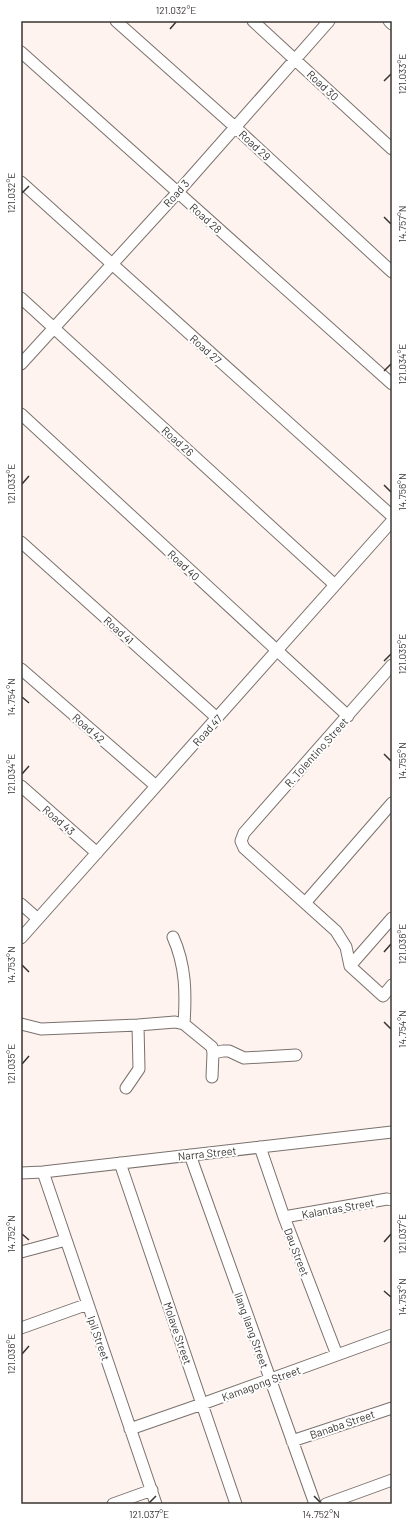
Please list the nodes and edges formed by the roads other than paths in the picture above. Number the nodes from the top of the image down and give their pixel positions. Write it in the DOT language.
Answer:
graph roads {
  1 [pos="116,21"];
  2 [pos="253,21"];
  3 [pos="329,21"];
  4 [pos="389,21"];
  5 [pos="392,24"];
  6 [pos="21,52"];
  7 [pos="295,60"];
  8 [pos="235,127"];
  9 [pos="392,149"];
  10 [pos="21,182"];
  11 [pos="178,192"];
  12 [pos="112,264"];
  13 [pos="392,272"];
  14 [pos="21,298"];
  15 [pos="54,328"];
  16 [pos="21,364"];
  17 [pos="392,384"];
  18 [pos="21,414"];
  19 [pos="392,516"];
  20 [pos="392,521"];
  21 [pos="21,542"];
  22 [pos="335,585"];
  23 [pos="277,650"];
  24 [pos="392,665"];
  25 [pos="21,669"];
  26 [pos="348,716"];
  27 [pos="217,718"];
  28 [pos="21,786"];
  29 [pos="156,786"];
  30 [pos="392,803"];
  31 [pos="97,853"];
  32 [pos="21,904"];
  33 [pos="305,904"];
  34 [pos="392,918"];
  35 [pos="38,919"];
  36 [pos="173,937"];
  37 [pos="21,938"];
  38 [pos="350,966"];
  39 [pos="392,985"];
  40 [pos="21,1024"];
  41 [pos="184,1024"];
  42 [pos="138,1025"];
  43 [pos="213,1053"];
  44 [pos="296,1055"];
  45 [pos="212,1077"];
  46 [pos="126,1088"];
  47 [pos="392,1132"];
  48 [pos="260,1147"];
  49 [pos="190,1155"];
  50 [pos="120,1163"];
  51 [pos="43,1172"];
  52 [pos="21,1173"];
  53 [pos="392,1200"];
  54 [pos="284,1217"];
  55 [pos="66,1240"];
  56 [pos="21,1252"];
  57 [pos="88,1304"];
  58 [pos="21,1328"];
  59 [pos="392,1335"];
  60 [pos="338,1355"];
  61 [pos="270,1379"];
  62 [pos="202,1404"];
  63 [pos="392,1408"];
  64 [pos="130,1429"];
  65 [pos="292,1441"];
  66 [pos="392,1480"];
  67 [pos="152,1490"];
  68 [pos="113,1504"];
  69 [pos="156,1504"];
  70 [pos="236,1504"];
  71 [pos="315,1504"];
  72 [pos="326,1504"];
  1 -- 8 [label="street, Road 29"];
  2 -- 7 [label="street, Road 30"];
  3 -- 7 [label="street, Road 3"];
  4 -- 5 [label="street"];
  6 -- 11 [label="street, Road 28"];
  7 -- 8 [label="street, Road 3"];
  7 -- 9 [label="street, Road 30"];
  8 -- 11 [label="street, Road 3"];
  8 -- 13 [label="street, Road 29"];
  10 -- 12 [label="street, Road 27"];
  11 -- 12 [label="street, Road 3"];
  11 -- 17 [label="street, Road 28"];
  12 -- 15 [label="street, Road 3"];
  12 -- 19 [label="street, Road 27"];
  14 -- 15 [label="street, Road 26"];
  15 -- 16 [label="street, Road 3"];
  15 -- 22 [label="street, Road 26"];
  18 -- 23 [label="street, Road 40"];
  20 -- 22 [label="street, Road 47"];
  21 -- 27 [label="street, Road 41"];
  22 -- 23 [label="street, Road 47"];
  23 -- 26 [label="street, Road 40"];
  23 -- 27 [label="street, Road 47"];
  24 -- 26 [label="street, R. Tolentino Street"];
  25 -- 29 [label="street, Road 42"];
  26 -- 33 [label="street, R. Tolentino Street"];
  27 -- 29 [label="street, Road 47"];
  28 -- 31 [label="street, Road 43"];
  29 -- 31 [label="street, Road 47"];
  30 -- 33 [label="street"];
  31 -- 35 [label="street, Road 47"];
  32 -- 35 [label="street"];
  33 -- 38 [label="street"];
  34 -- 38 [label="street"];
  35 -- 37 [label="street, Road 47"];
  36 -- 41 [label="street"];
  38 -- 39 [label="street"];
  40 -- 42 [label="street"];
  41 -- 42 [label="street"];
  41 -- 43 [label="street"];
  42 -- 46 [label="street"];
  43 -- 44 [label="street"];
  43 -- 45 [label="street"];
  47 -- 48 [label="street, Narra Street"];
  48 -- 49 [label="street, Narra Street"];
  48 -- 54 [label="street, Dau Street"];
  49 -- 50 [label="street, Narra Street"];
  49 -- 61 [label="street, Ilang Ilang Street"];
  50 -- 51 [label="street, Narra Street"];
  50 -- 62 [label="street, Molave Street"];
  51 -- 52 [label="street, Narra Street"];
  51 -- 55 [label="street, Ipil Street"];
  53 -- 54 [label="street, Kalantas Street"];
  54 -- 60 [label="street, Dau Street"];
  55 -- 56 [label="street"];
  55 -- 57 [label="street, Ipil Street"];
  57 -- 58 [label="street"];
  57 -- 64 [label="street, Ipil Street"];
  59 -- 60 [label="street, Kamagong Street"];
  60 -- 61 [label="street, Kamagong Street"];
  61 -- 62 [label="street, Kamagong Street"];
  61 -- 65 [label="street, Ilang Ilang Street"];
  62 -- 64 [label="street, Kamagong Street"];
  62 -- 70 [label="street, Molave Street"];
  63 -- 65 [label="street, Banaba Street"];
  64 -- 67 [label="street, Ipil Street"];
  65 -- 71 [label="street, Ilang Ilang Street"];
  66 -- 72 [label="street"];
  67 -- 68 [label="street"];
  67 -- 69 [label="street, Ipil Street"];
}
